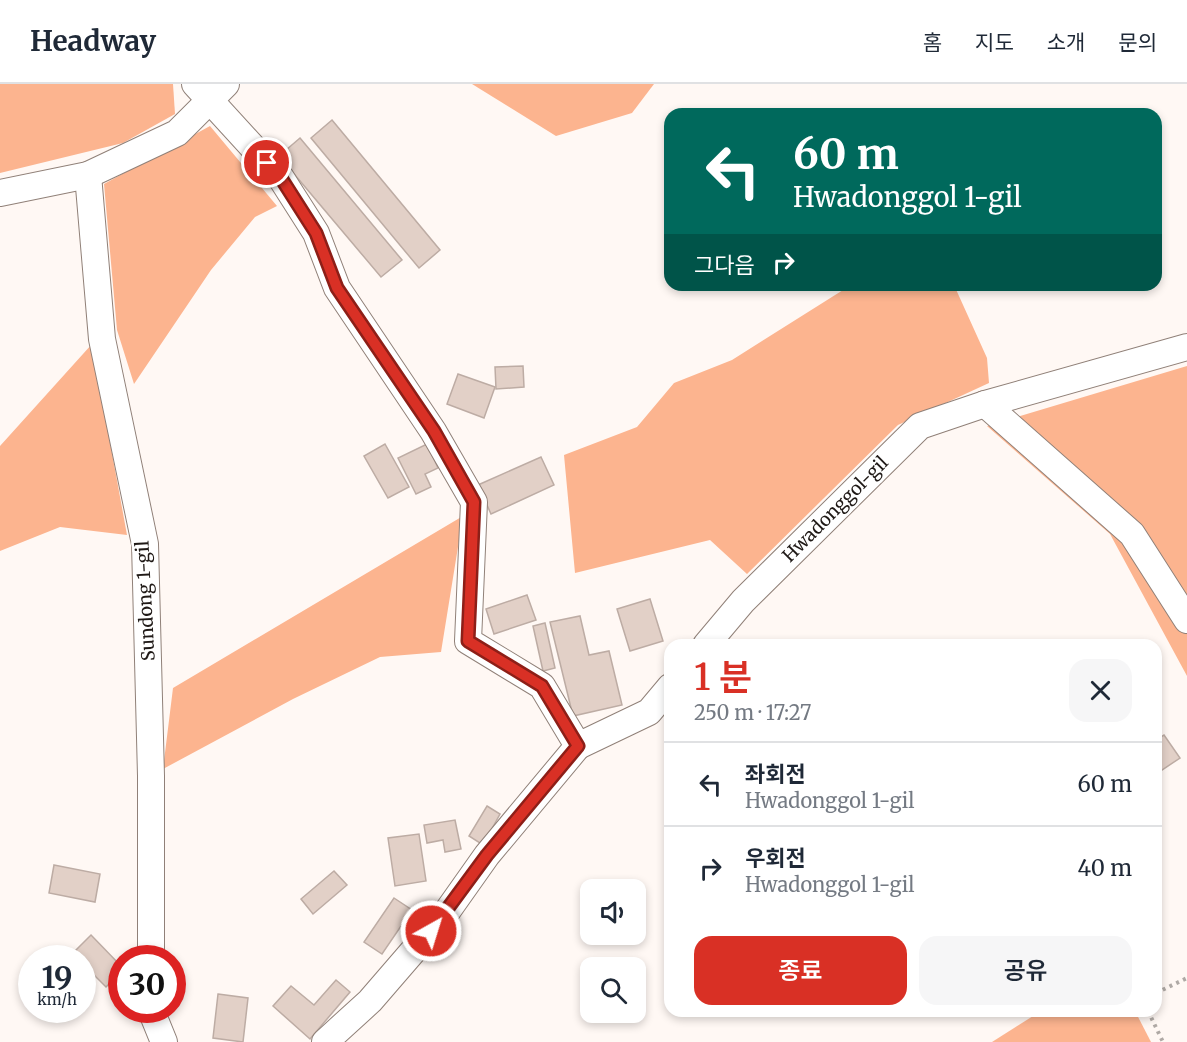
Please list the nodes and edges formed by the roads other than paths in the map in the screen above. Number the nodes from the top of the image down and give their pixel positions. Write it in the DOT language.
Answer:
graph roads {
  1 [pos="210,90"];
  2 [pos="88,175"];
  3 [pos="0,193"];
  4 [pos="1187,347"];
  5 [pos="985,404"];
  6 [pos="1187,620"];
  7 [pos="711,639"];
  8 [pos="664,694"];
  9 [pos="578,746"];
  10 [pos="151,945"];
  11 [pos="156,1023"];
  12 [pos="164,1042"];
  13 [pos="325,1042"];
  1 -- 2 [label="street"];
  1 -- 9 [label="street"];
  2 -- 3 [label="street"];
  2 -- 10 [label="street, Sundong 1-gil"];
  4 -- 5 [label="street, Hwadonggol-gil"];
  5 -- 6 [label="street"];
  5 -- 7 [label="street, Hwadonggol-gil"];
  8 -- 9 [label="street"];
  9 -- 13 [label="street"];
  11 -- 12 [label="street"];
}
